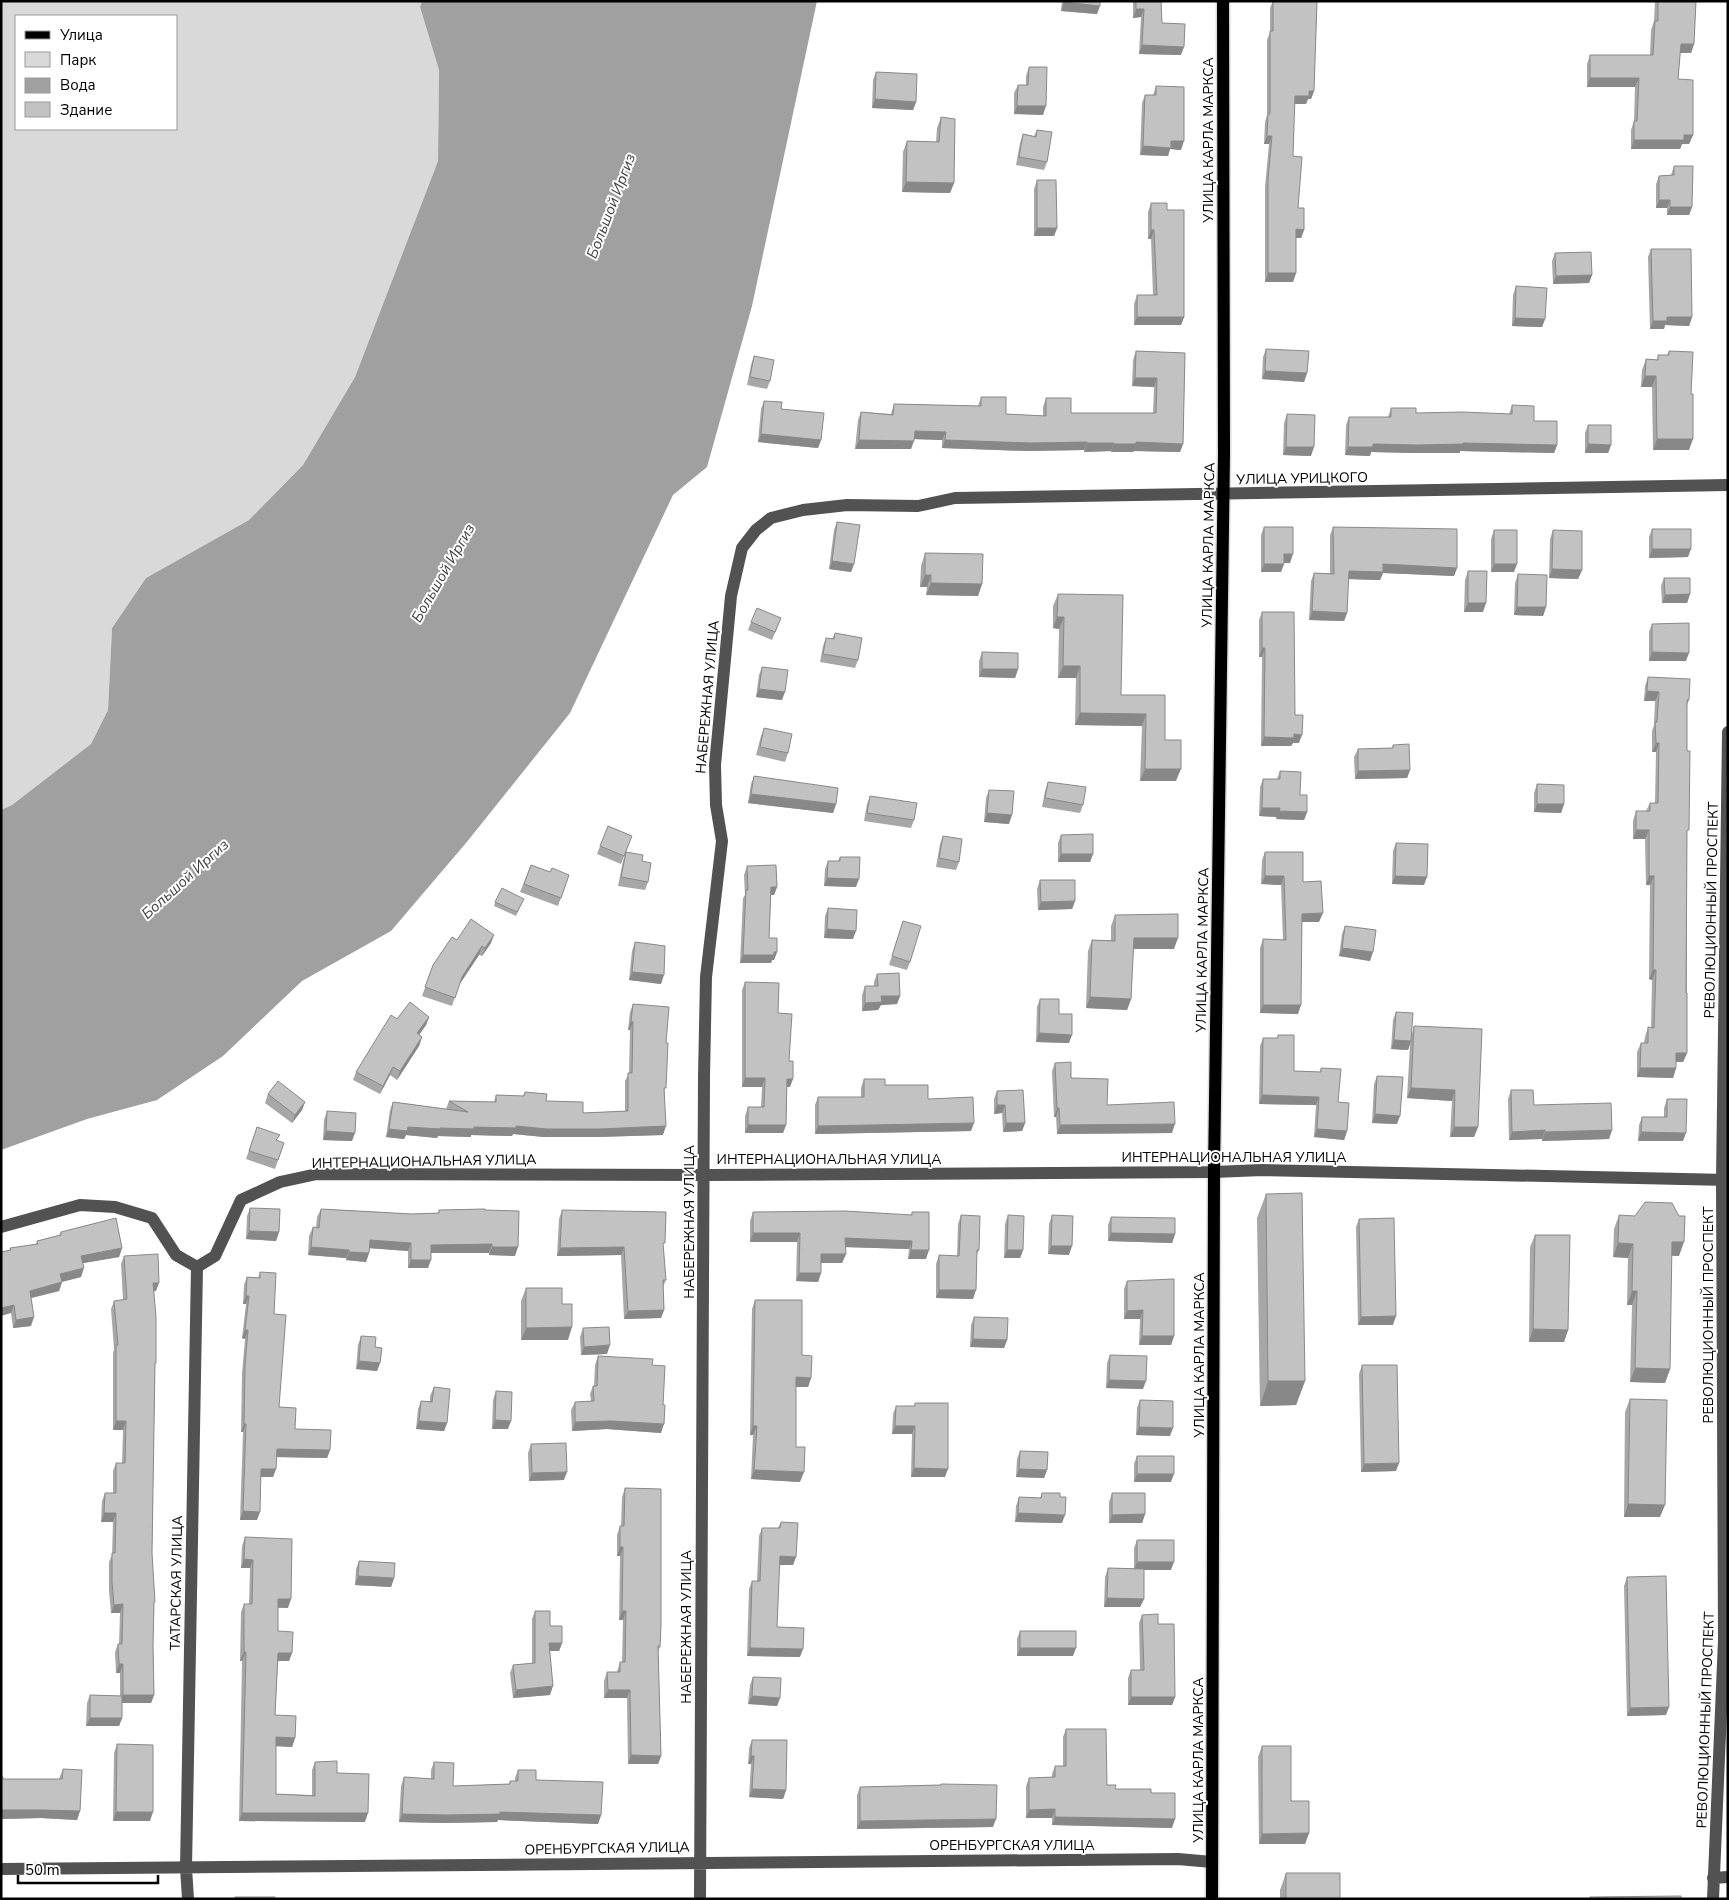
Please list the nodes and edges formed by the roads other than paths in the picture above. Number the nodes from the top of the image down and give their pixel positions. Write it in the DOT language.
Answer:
graph roads {
  1 [pos="1223,1"];
  2 [pos="1728,485"];
  3 [pos="1223,494"];
  4 [pos="742,548"];
  5 [pos="1728,732"];
  6 [pos="1214,1172"];
  7 [pos="704,1175"];
  8 [pos="1725,1180"];
  9 [pos="1,1227"];
  10 [pos="197,1267"];
  11 [pos="700,1862"];
  12 [pos="1212,1862"];
  13 [pos="186,1868"];
  14 [pos="1,1869"];
  15 [pos="1728,1877"];
  16 [pos="1713,1878"];
  17 [pos="188,1899"];
  18 [pos="700,1899"];
  19 [pos="1212,1899"];
  20 [pos="1713,1899"];
  1 -- 3 [label="main road, УЛИЦА КАРЛА МАРКСА"];
  2 -- 3 [label="street, УЛИЦА УРИЦКОГО"];
  3 -- 4 [label="street, УЛИЦА УРИЦКОГО"];
  3 -- 6 [label="main road, УЛИЦА КАРЛА МАРКСА"];
  4 -- 7 [label="street, НАБЕРЕЖНАЯ УЛИЦА"];
  5 -- 8 [label="street, РЕВОЛЮЦИОННЫЙ ПРОСПЕКТ"];
  6 -- 7 [label="street, ИНТЕРНАЦИОНАЛЬНАЯ УЛИЦА"];
  6 -- 8 [label="street, ИНТЕРНАЦИОНАЛЬНАЯ УЛИЦА"];
  6 -- 12 [label="main road, УЛИЦА КАРЛА МАРКСА"];
  7 -- 10 [label="street, ИНТЕРНАЦИОНАЛЬНАЯ УЛИЦА"];
  7 -- 11 [label="street, НАБЕРЕЖНАЯ УЛИЦА"];
  8 -- 16 [label="street, РЕВОЛЮЦИОННЫЙ ПРОСПЕКТ"];
  9 -- 10 [label="street"];
  10 -- 13 [label="street, ТАТАРСКАЯ УЛИЦА"];
  11 -- 12 [label="street, ОРЕНБУРГСКАЯ УЛИЦА"];
  11 -- 13 [label="street, ОРЕНБУРГСКАЯ УЛИЦА"];
  11 -- 18 [label="street, НАБЕРЕЖНАЯ УЛИЦА"];
  12 -- 19 [label="main road, УЛИЦА КАРЛА МАРКСА"];
  13 -- 14 [label="street, ОРЕНБУРГСКАЯ УЛИЦА"];
  13 -- 17 [label="street, ТАТАРСКАЯ УЛИЦА"];
  15 -- 16 [label="street"];
  16 -- 20 [label="street, РЕВОЛЮЦИОННЫЙ ПРОСПЕКТ"];
}
